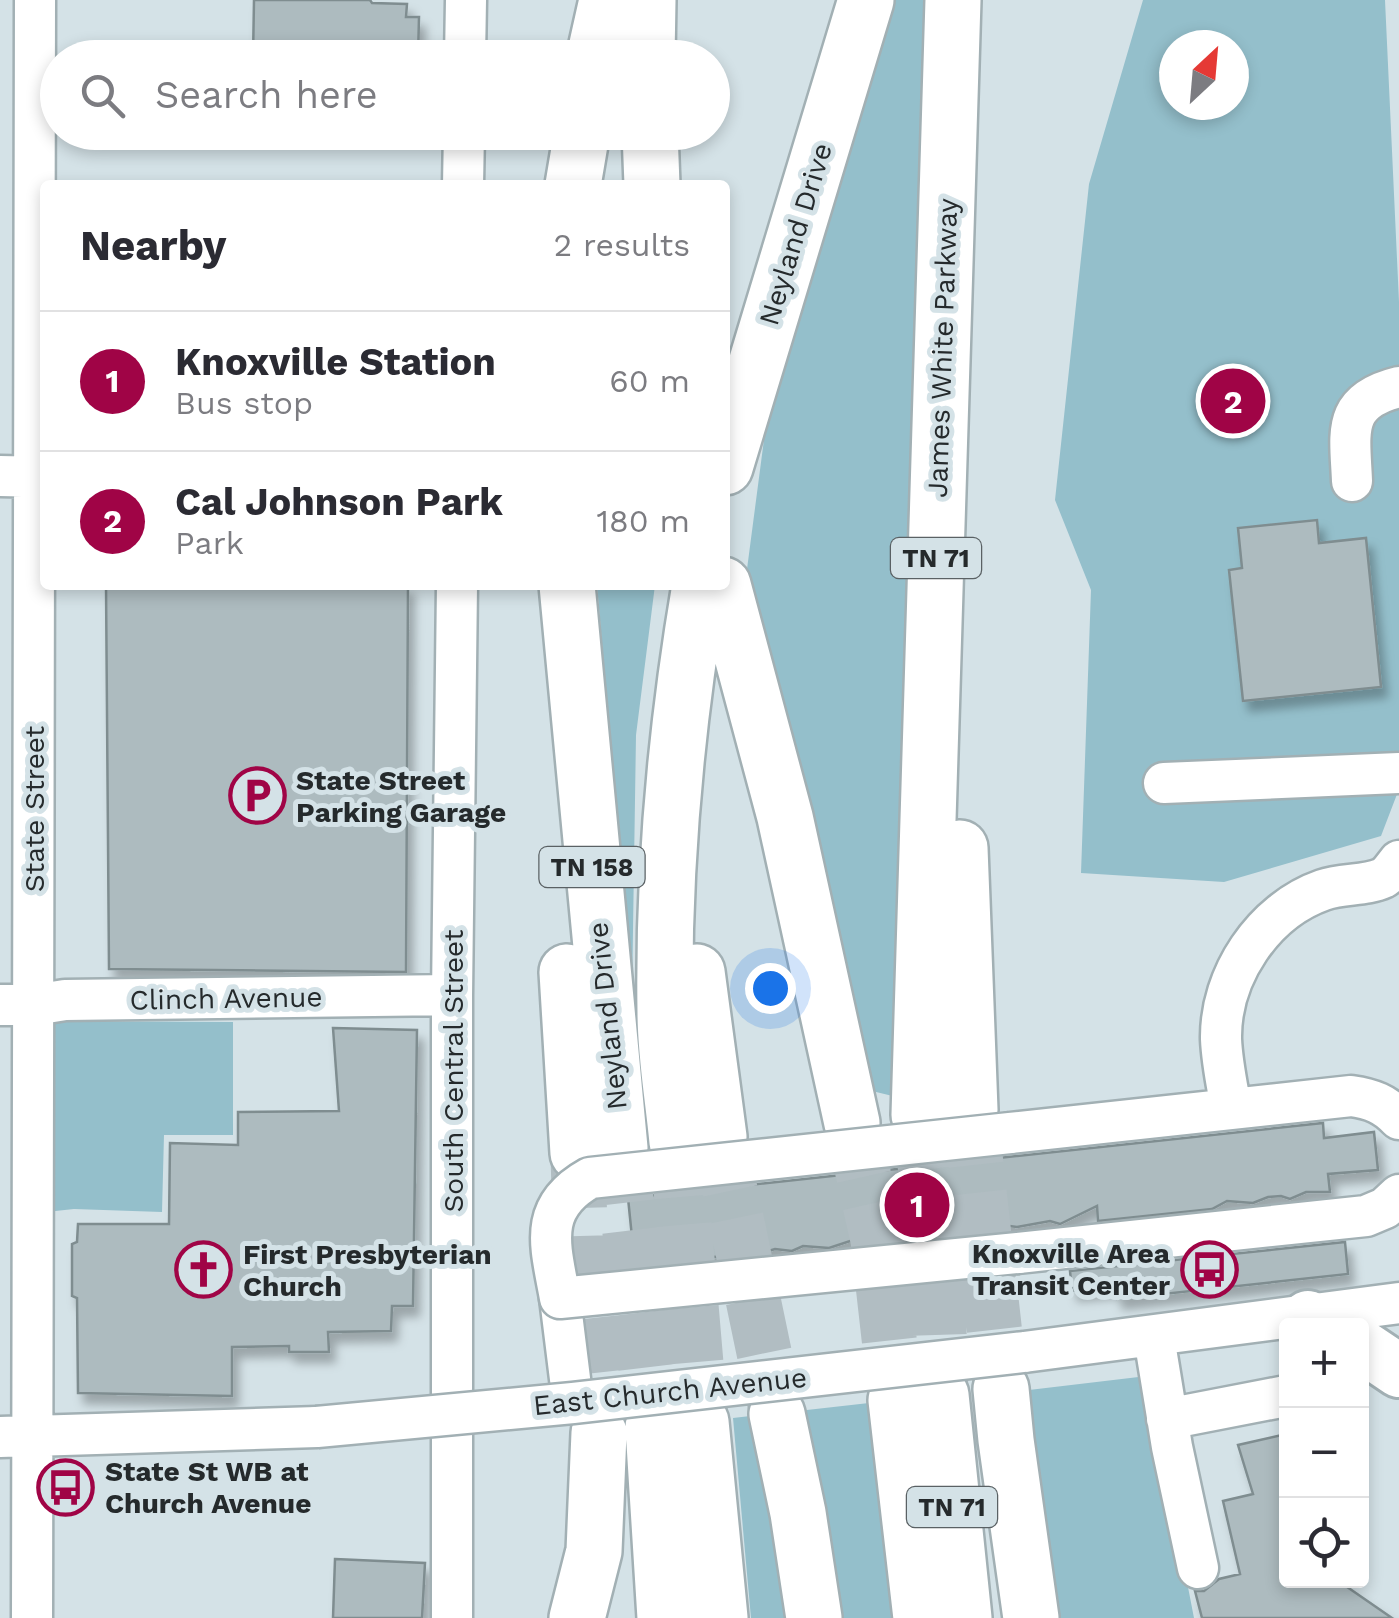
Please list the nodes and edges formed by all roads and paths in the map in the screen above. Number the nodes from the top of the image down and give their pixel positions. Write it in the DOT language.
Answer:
graph roads {
  1 [pos="35,0"];
  2 [pos="466,0"];
  3 [pos="608,0"];
  4 [pos="648,0"];
  5 [pos="866,0"];
  6 [pos="953,0"];
  7 [pos="465,40"];
  8 [pos="598,40"];
  9 [pos="647,40"];
  10 [pos="464,150"];
  11 [pos="579,150"];
  12 [pos="651,150"];
  13 [pos="463,180"];
  14 [pos="574,180"];
  15 [pos="652,180"];
  16 [pos="1399,388"];
  17 [pos="730,446"];
  18 [pos="27,477"];
  19 [pos="1352,481"];
  20 [pos="457,590"];
  21 [pos="567,590"];
  22 [pos="699,590"];
  23 [pos="724,590"];
  24 [pos="1399,773"];
  25 [pos="1164,783"];
  26 [pos="1394,877"];
  27 [pos="452,995"];
  28 [pos="17,1005"];
  29 [pos="1231,1108"];
  30 [pos="966,1119"];
  31 [pos="1399,1119"];
  32 [pos="852,1123"];
  33 [pos="698,1140"];
  34 [pos="599,1151"];
  35 [pos="1399,1195"];
  36 [pos="16,1218"];
  37 [pos="560,1298"];
  38 [pos="1399,1304"];
  39 [pos="1331,1318"];
  40 [pos="1279,1325"];
  41 [pos="1154,1337"];
  42 [pos="1369,1351"];
  43 [pos="1013,1370"];
  44 [pos="1399,1371"];
  45 [pos="1279,1397"];
  46 [pos="777,1414"];
  47 [pos="586,1418"];
  48 [pos="1168,1419"];
  49 [pos="16,1437"];
  50 [pos="1198,1568"];
  51 [pos="32,1618"];
  52 [pos="452,1618"];
  53 [pos="577,1618"];
  54 [pos="665,1618"];
  55 [pos="720,1618"];
  56 [pos="814,1618"];
  57 [pos="921,1618"];
  58 [pos="964,1618"];
  59 [pos="1031,1618"];
  1 -- 18 [label="street, State Street"];
  2 -- 7 [label="street"];
  3 -- 8 [label="highway"];
  4 -- 9 [label="highway"];
  5 -- 17 [label="highway, Neyland Drive"];
  6 -- 30 [label="highway, James White Parkway"];
  10 -- 13 [label="street"];
  11 -- 14 [label="highway"];
  12 -- 15 [label="highway"];
  16 -- 19 [label="street"];
  18 -- 28 [label="street, State Street"];
  20 -- 27 [label="street, South Central Street"];
  21 -- 34 [label="highway, Neyland Drive / TN 158"];
  22 -- 33 [label="highway"];
  23 -- 32 [label="highway"];
  24 -- 25 [label="street"];
  26 -- 29 [label="street"];
  27 -- 28 [label="street, Clinch Avenue"];
  27 -- 52 [label="street, South Central Street"];
  28 -- 36 [label="street, State Street"];
  29 -- 30 [label="street"];
  29 -- 31 [label="street"];
  30 -- 37 [label="street, bridge"];
  35 -- 37 [label="street, bridge"];
  36 -- 49 [label="street, State Street"];
  37 -- 47 [label="street"];
  38 -- 39 [label="street, East Church Avenue"];
  40 -- 41 [label="street, East Church Avenue"];
  41 -- 43 [label="street, East Church Avenue"];
  41 -- 48 [label="street"];
  42 -- 44 [label="main road"];
  43 -- 47 [label="street, East Church Avenue, bridge"];
  43 -- 59 [label="highway"];
  45 -- 48 [label="street"];
  46 -- 56 [label="highway"];
  47 -- 49 [label="street, East Church Avenue, bridge"];
  47 -- 53 [label="highway"];
  48 -- 50 [label="street"];
  49 -- 51 [label="street, State Street"];
  54 -- 55 [label="highway"];
  57 -- 58 [label="highway, TN 71"];
}
